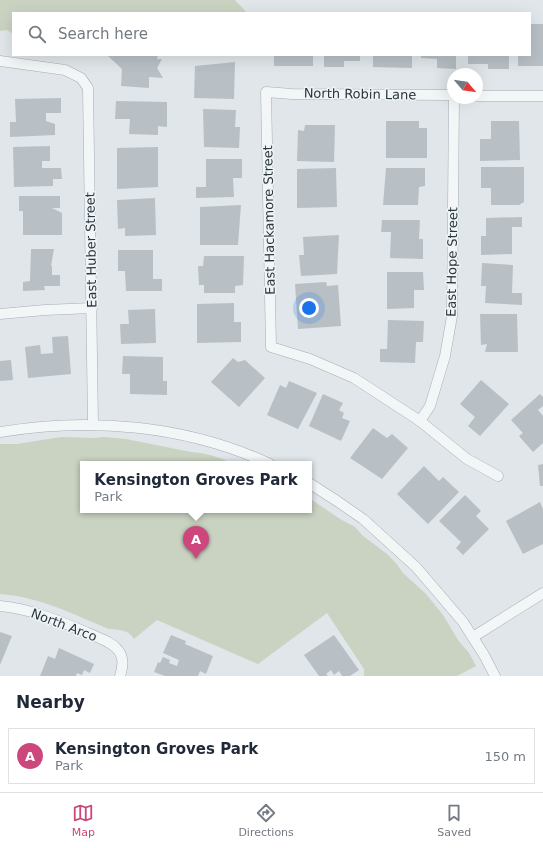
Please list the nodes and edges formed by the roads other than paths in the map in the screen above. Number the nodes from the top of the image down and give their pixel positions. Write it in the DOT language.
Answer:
graph roads {
  1 [pos="0,62"];
  2 [pos="266,92"];
  3 [pos="483,96"];
  4 [pos="543,96"];
  5 [pos="447,97"];
  6 [pos="453,104"];
  7 [pos="92,308"];
  8 [pos="0,314"];
  9 [pos="420,421"];
  10 [pos="93,424"];
  11 [pos="0,432"];
  12 [pos="263,461"];
  13 [pos="498,476"];
  14 [pos="312,485"];
  15 [pos="543,593"];
  16 [pos="0,606"];
  17 [pos="473,637"];
  18 [pos="120,676"];
  19 [pos="494,676"];
  1 -- 7 [label="street, East Huber Street"];
  2 -- 5 [label="street, North Robin Lane"];
  2 -- 9 [label="street, East Hackamore Street"];
  3 -- 4 [label="street"];
  6 -- 9 [label="street, East Hope Street"];
  7 -- 8 [label="street"];
  7 -- 10 [label="street, East Huber Street"];
  9 -- 13 [label="street"];
  10 -- 11 [label="street"];
  10 -- 12 [label="street"];
  14 -- 17 [label="street"];
  15 -- 17 [label="street"];
  16 -- 18 [label="street, North Arco"];
  17 -- 19 [label="street"];
}
